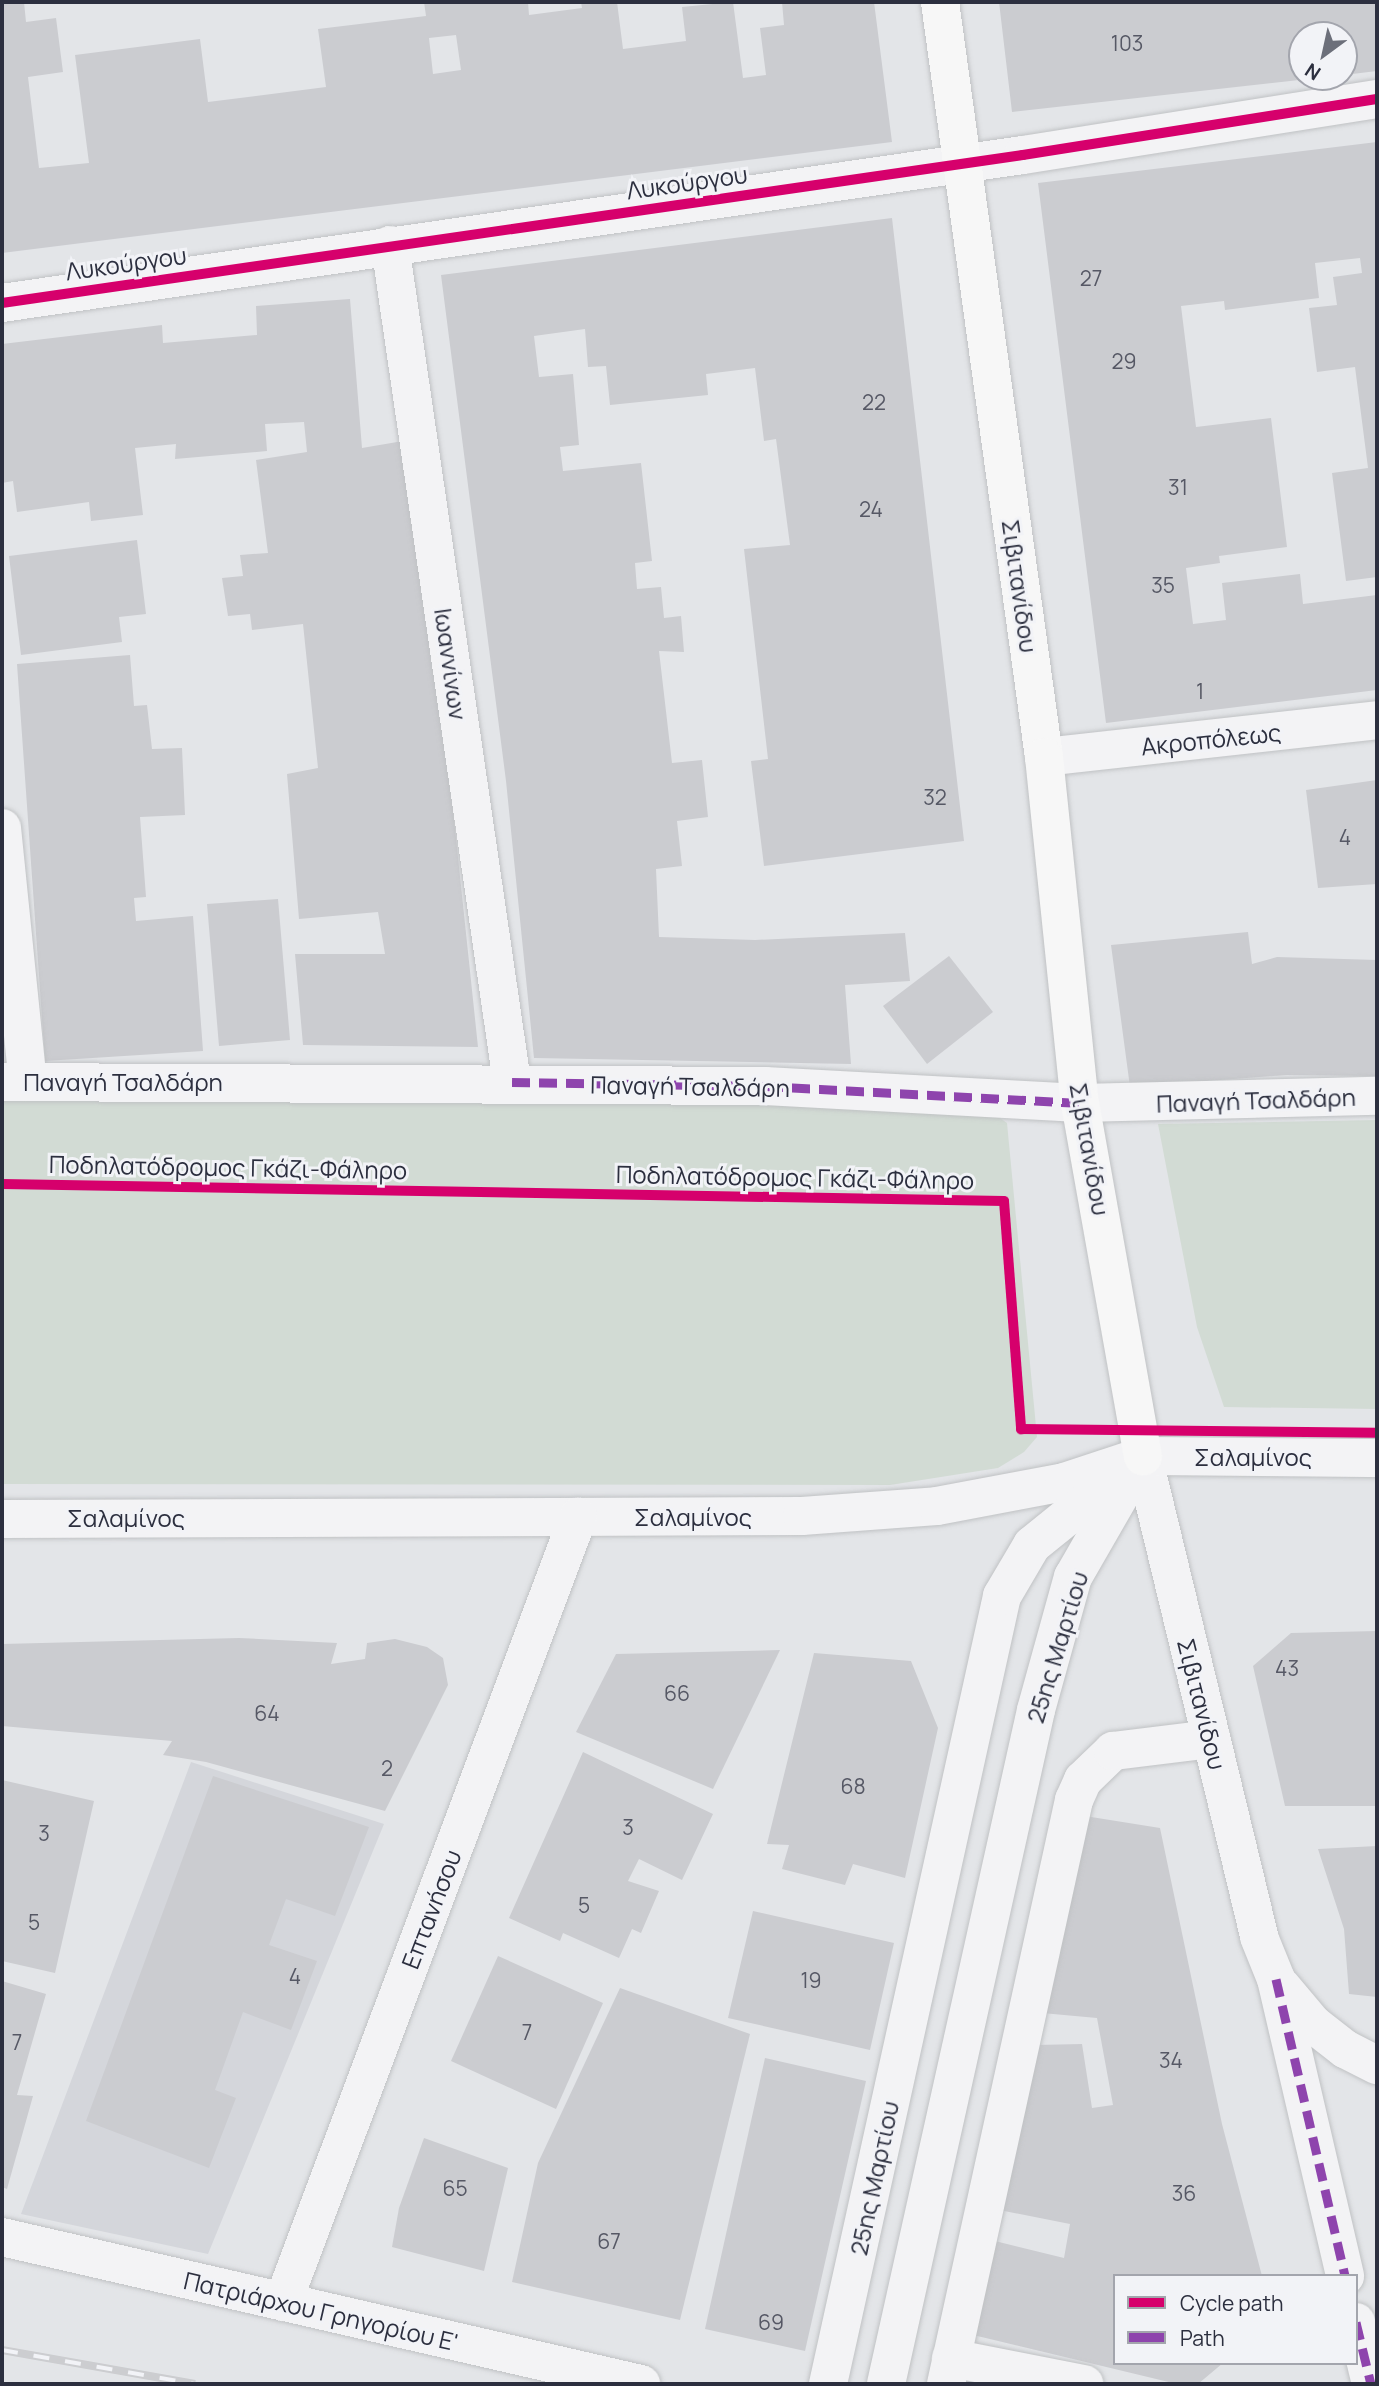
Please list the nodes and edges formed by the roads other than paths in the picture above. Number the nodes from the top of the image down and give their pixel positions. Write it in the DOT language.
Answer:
graph roads {
  1 [pos="940,2"];
  2 [pos="1377,99"];
  3 [pos="962,163"];
  4 [pos="390,245"];
  5 [pos="2,303"];
  6 [pos="1377,720"];
  7 [pos="1044,757"];
  8 [pos="2,828"];
  9 [pos="15,1082"];
  10 [pos="512,1082"];
  11 [pos="1377,1096"];
  12 [pos="1080,1103"];
  13 [pos="1143,1456"];
  14 [pos="1377,1458"];
  15 [pos="578,1517"];
  16 [pos="2,1519"];
  17 [pos="1211,1738"];
  18 [pos="1276,1979"];
  19 [pos="1377,2065"];
  20 [pos="2,2236"];
  21 [pos="1345,2274"];
  22 [pos="283,2302"];
  23 [pos="1358,2330"];
  24 [pos="948,2371"];
  25 [pos="641,2384"];
  26 [pos="828,2384"];
  27 [pos="886,2384"];
  28 [pos="1084,2384"];
  29 [pos="1371,2384"];
  1 -- 3 [label="main road, Σιβιτανίδου"];
  2 -- 3 [label="street, Λυκούργου"];
  3 -- 4 [label="street, Λυκούργου"];
  3 -- 7 [label="main road, Σιβιτανίδου"];
  4 -- 5 [label="street, Λυκούργου"];
  4 -- 10 [label="street, Ιωαννίνων"];
  6 -- 7 [label="street, Ακροπόλεως"];
  7 -- 12 [label="main road, Σιβιτανίδου"];
  8 -- 9 [label="street"];
  9 -- 10 [label="street, Παναγή Τσαλδάρη"];
  10 -- 12 [label="street, Παναγή Τσαλδάρη"];
  11 -- 12 [label="street, Παναγή Τσαλδάρη"];
  12 -- 13 [label="main road, Σιβιτανίδου"];
  13 -- 14 [label="street, Σαλαμίνος"];
  13 -- 15 [label="street, Σαλαμίνος"];
  13 -- 17 [label="street, Σιβιτανίδου"];
  13 -- 26 [label="street, 25ης Μαρτίου"];
  13 -- 27 [label="street, 25ης Μαρτίου"];
  15 -- 16 [label="street, Σαλαμίνος"];
  15 -- 22 [label="street, Επτανήσου"];
  17 -- 18 [label="street, Σιβιτανίδου"];
  17 -- 24 [label="street"];
  18 -- 19 [label="street"];
  18 -- 21 [label="street, Σιβιτανίδου"];
  20 -- 22 [label="street, Πατριάρχου Γρηγορίου Ε'"];
  22 -- 25 [label="street, Πατριάρχου Γρηγορίου Ε'"];
  23 -- 29 [label="street"];
  24 -- 28 [label="street"];
}
